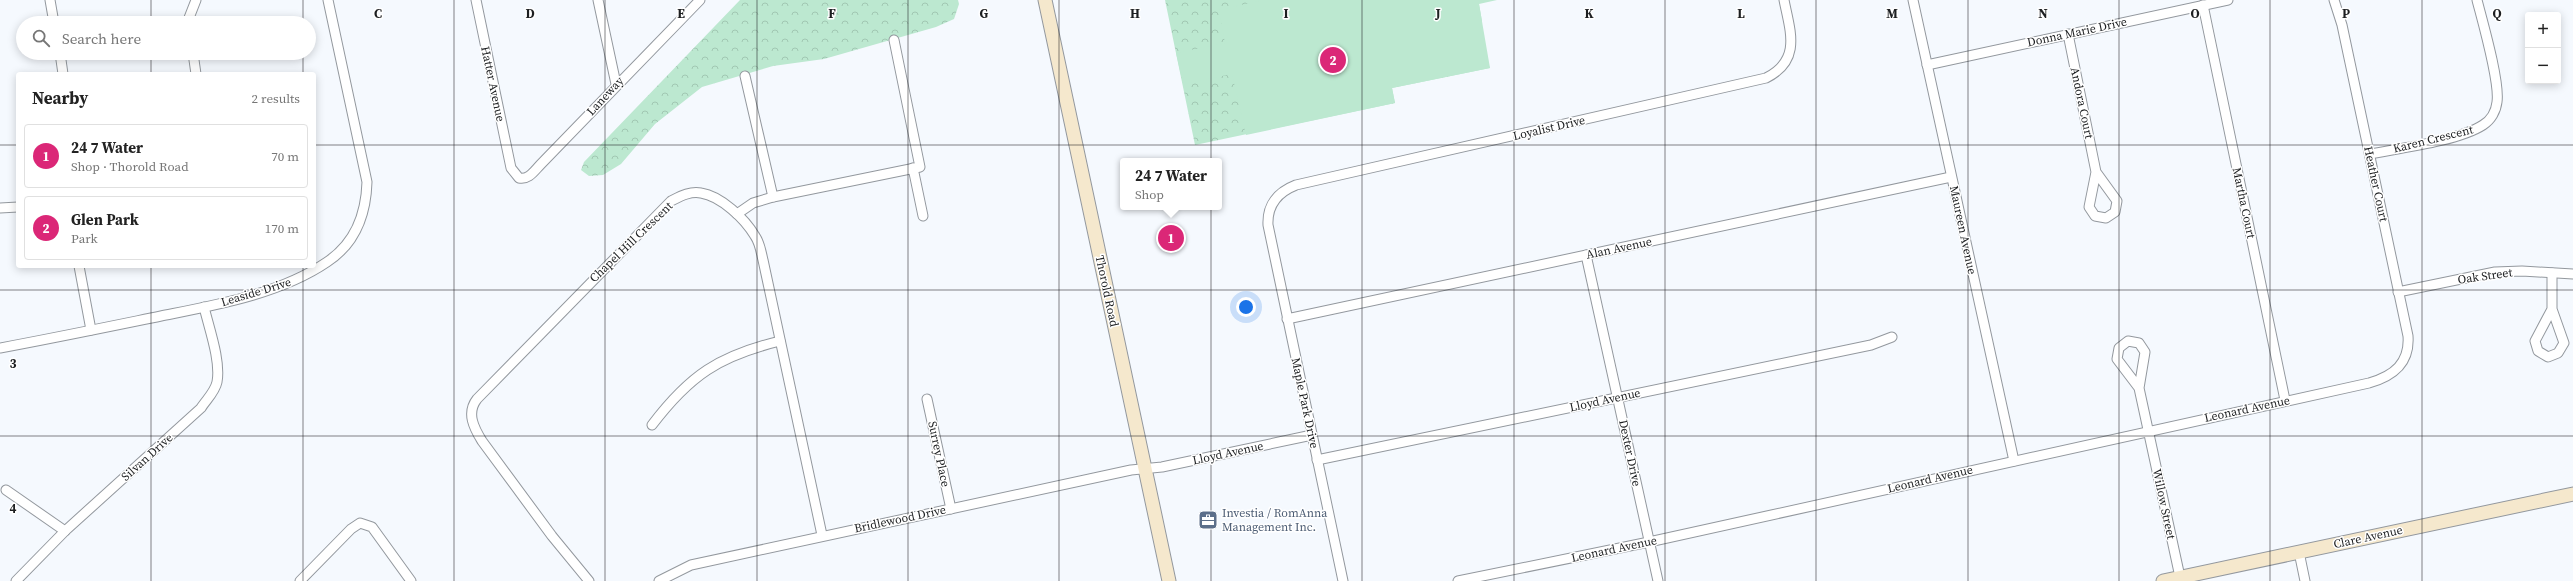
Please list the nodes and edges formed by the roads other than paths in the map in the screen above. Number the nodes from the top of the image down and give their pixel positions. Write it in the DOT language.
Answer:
graph roads {
  1 [pos="50,0"];
  2 [pos="196,0"];
  3 [pos="328,0"];
  4 [pos="476,0"];
  5 [pos="598,0"];
  6 [pos="700,0"];
  7 [pos="1045,0"];
  8 [pos="1784,0"];
  9 [pos="1912,0"];
  10 [pos="2228,0"];
  11 [pos="2334,0"];
  12 [pos="2477,0"];
  13 [pos="2203,5"];
  14 [pos="53,16"];
  15 [pos="190,16"];
  16 [pos="2068,34"];
  17 [pos="894,40"];
  18 [pos="62,60"];
  19 [pos="193,60"];
  20 [pos="1927,65"];
  21 [pos="63,72"];
  22 [pos="196,72"];
  23 [pos="746,76"];
  24 [pos="616,84"];
  25 [pos="2370,154"];
  26 [pos="511,168"];
  27 [pos="913,168"];
  28 [pos="2096,172"];
  29 [pos="1951,177"];
  30 [pos="773,197"];
  31 [pos="16,207"];
  32 [pos="0,208"];
  33 [pos="737,214"];
  34 [pos="923,216"];
  35 [pos="1268,225"];
  36 [pos="1586,255"];
  37 [pos="79,268"];
  38 [pos="2552,273"];
  39 [pos="2573,274"];
  40 [pos="2398,292"];
  41 [pos="204,307"];
  42 [pos="2552,309"];
  43 [pos="1287,319"];
  44 [pos="92,330"];
  45 [pos="1892,337"];
  46 [pos="780,341"];
  47 [pos="0,348"];
  48 [pos="2399,368"];
  49 [pos="2139,388"];
  50 [pos="1618,397"];
  51 [pos="928,399"];
  52 [pos="2285,400"];
  53 [pos="652,425"];
  54 [pos="2148,431"];
  55 [pos="1312,435"];
  56 [pos="1317,460"];
  57 [pos="2014,461"];
  58 [pos="1144,468"];
  59 [pos="6,490"];
  60 [pos="2573,494"];
  61 [pos="951,509"];
  62 [pos="65,531"];
  63 [pos="822,535"];
  64 [pos="1649,542"];
  65 [pos="2299,552"];
  66 [pos="2180,577"];
  67 [pos="16,581"];
  68 [pos="300,581"];
  69 [pos="411,581"];
  70 [pos="589,581"];
  71 [pos="659,581"];
  72 [pos="1168,581"];
  73 [pos="1343,581"];
  74 [pos="1458,581"];
  75 [pos="1658,581"];
  76 [pos="2163,581"];
  77 [pos="2305,581"];
  1 -- 14 [label="street"];
  2 -- 15 [label="street"];
  3 -- 41 [label="street, Leaside Drive"];
  4 -- 26 [label="street, Hatter Avenue"];
  5 -- 24 [label="street"];
  6 -- 24 [label="street, Laneway"];
  7 -- 58 [label="street, Thorold Road"];
  8 -- 35 [label="street, Loyalist Drive"];
  9 -- 20 [label="street, Maureen Avenue"];
  10 -- 13 [label="street, Donna Marie Drive"];
  11 -- 25 [label="street, Heather Court"];
  12 -- 25 [label="street, Karen Crescent"];
  13 -- 16 [label="street, Donna Marie Drive"];
  13 -- 52 [label="street, Martha Court"];
  16 -- 20 [label="street, Donna Marie Drive"];
  16 -- 28 [label="street, Andora Court"];
  17 -- 27 [label="street"];
  18 -- 21 [label="street"];
  19 -- 22 [label="street"];
  20 -- 29 [label="street, Maureen Avenue"];
  23 -- 30 [label="street"];
  24 -- 26 [label="street, Laneway"];
  25 -- 40 [label="street, Heather Court"];
  27 -- 30 [label="street"];
  27 -- 34 [label="street"];
  28 -- 28 [label="street, Andora Court"];
  29 -- 36 [label="street, Alan Avenue"];
  29 -- 57 [label="street, Maureen Avenue"];
  30 -- 33 [label="street"];
  31 -- 32 [label="street"];
  33 -- 46 [label="street, Chapel Hill Crescent"];
  33 -- 70 [label="street, Chapel Hill Crescent"];
  35 -- 43 [label="street, Maple Park Drive"];
  36 -- 43 [label="street, Alan Avenue"];
  36 -- 50 [label="street, Dexter Drive"];
  37 -- 44 [label="street"];
  38 -- 39 [label="street, Oak Street"];
  38 -- 40 [label="street, Oak Street"];
  38 -- 42 [label="street"];
  40 -- 48 [label="street, Heather Court"];
  41 -- 44 [label="street, Leaside Drive"];
  41 -- 62 [label="street, Silvan Drive"];
  42 -- 42 [label="street"];
  43 -- 55 [label="street, Maple Park Drive"];
  44 -- 47 [label="street, Leaside Drive"];
  45 -- 50 [label="street, Lloyd Avenue"];
  46 -- 53 [label="street"];
  46 -- 63 [label="street, Chapel Hill Crescent"];
  48 -- 52 [label="street, Leonard Avenue"];
  49 -- 49 [label="street"];
  49 -- 54 [label="street, Willow Street"];
  50 -- 56 [label="street, Lloyd Avenue"];
  50 -- 64 [label="street, Dexter Drive"];
  51 -- 61 [label="street, Surrey Place"];
  52 -- 54 [label="street, Leonard Avenue"];
  54 -- 57 [label="street, Leonard Avenue"];
  54 -- 66 [label="street, Willow Street"];
  55 -- 56 [label="street, Maple Park Drive"];
  55 -- 58 [label="street, Lloyd Avenue"];
  56 -- 73 [label="street, Maple Park Drive"];
  57 -- 64 [label="street, Leonard Avenue"];
  58 -- 61 [label="street, Bridlewood Drive"];
  58 -- 72 [label="street, Thorold Road"];
  59 -- 62 [label="street"];
  60 -- 65 [label="street, Clare Avenue"];
  61 -- 63 [label="street, Bridlewood Drive"];
  62 -- 67 [label="street, Silvan Drive"];
  63 -- 71 [label="street, Bridlewood Drive"];
  64 -- 74 [label="street, Leonard Avenue"];
  64 -- 75 [label="street, Dexter Drive"];
  65 -- 66 [label="street, Clare Avenue"];
  65 -- 77 [label="street"];
  66 -- 76 [label="street, Clare Avenue"];
  68 -- 69 [label="street"];
}
